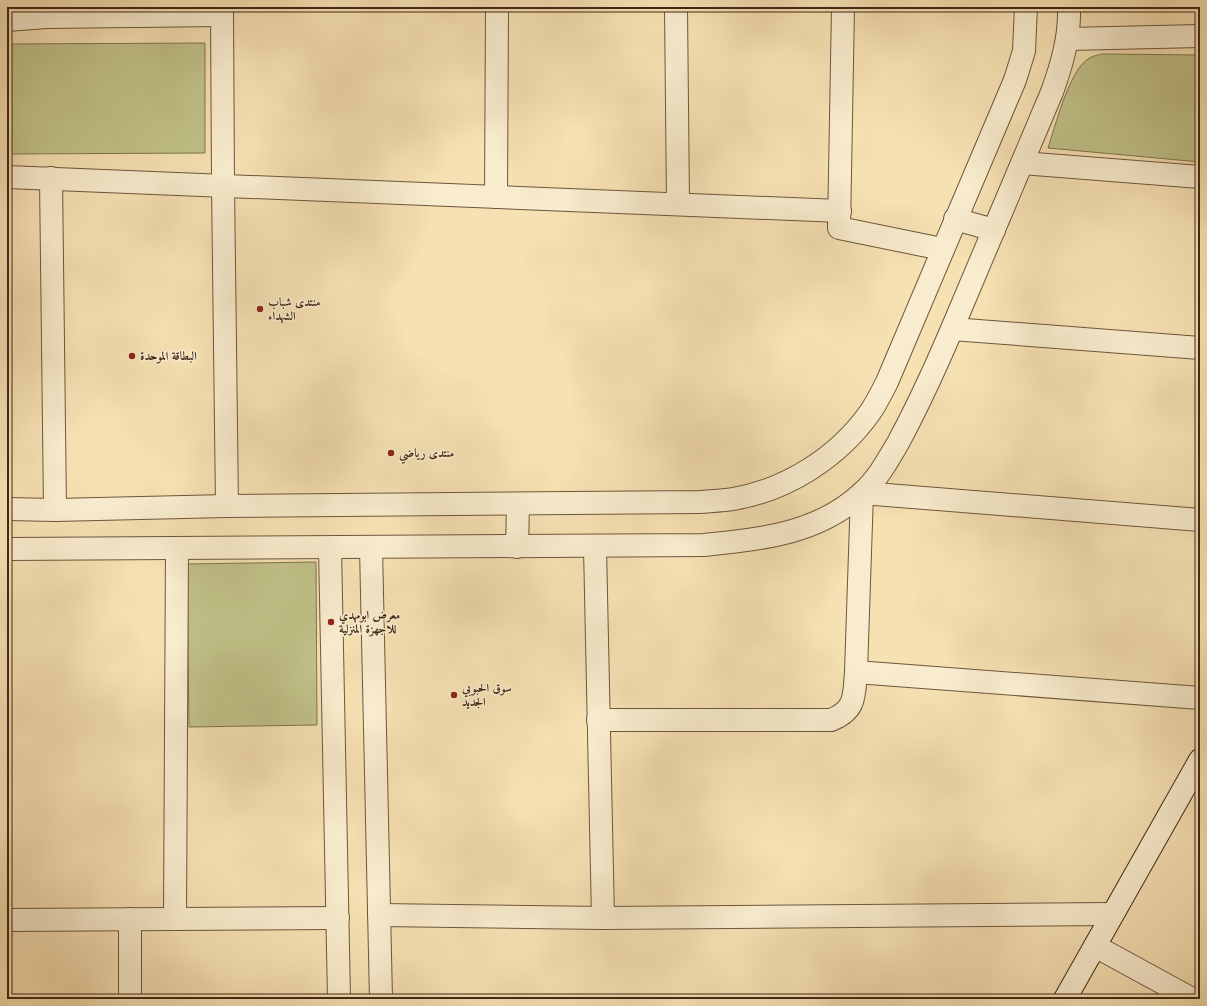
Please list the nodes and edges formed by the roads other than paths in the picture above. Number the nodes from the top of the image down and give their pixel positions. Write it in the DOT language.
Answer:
graph roads {
  1 [pos="497,7"];
  2 [pos="676,7"];
  3 [pos="843,7"];
  4 [pos="1026,7"];
  5 [pos="1069,7"];
  6 [pos="222,11"];
  7 [pos="46,12"];
  8 [pos="7,20"];
  9 [pos="1200,36"];
  10 [pos="1068,39"];
  11 [pos="1022,163"];
  12 [pos="7,177"];
  13 [pos="1200,177"];
  14 [pos="51,178"];
  15 [pos="222,185"];
  16 [pos="496,197"];
  17 [pos="678,204"];
  18 [pos="840,211"];
  19 [pos="955,219"];
  20 [pos="994,230"];
  21 [pos="942,249"];
  22 [pos="952,329"];
  23 [pos="1200,348"];
  24 [pos="862,493"];
  25 [pos="518,505"];
  26 [pos="227,506"];
  27 [pos="7,509"];
  28 [pos="55,510"];
  29 [pos="1200,520"];
  30 [pos="595,547"];
  31 [pos="177,548"];
  32 [pos="330,548"];
  33 [pos="371,548"];
  34 [pos="517,548"];
  35 [pos="7,549"];
  36 [pos="856,672"];
  37 [pos="1200,698"];
  38 [pos="598,720"];
  39 [pos="1200,760"];
  40 [pos="1112,914"];
  41 [pos="379,915"];
  42 [pos="175,918"];
  43 [pos="338,918"];
  44 [pos="603,918"];
  45 [pos="130,919"];
  46 [pos="7,920"];
  47 [pos="1095,946"];
  48 [pos="130,999"];
  49 [pos="339,999"];
  50 [pos="381,999"];
  51 [pos="1065,999"];
  52 [pos="1192,999"];
  1 -- 16 [label="street"];
  2 -- 17 [label="street"];
  3 -- 18 [label="street"];
  4 -- 19 [label="street"];
  5 -- 10 [label="street"];
  6 -- 7 [label="street"];
  6 -- 15 [label="street"];
  7 -- 8 [label="street"];
  9 -- 10 [label="street"];
  10 -- 11 [label="street"];
  11 -- 13 [label="street"];
  11 -- 20 [label="street"];
  12 -- 14 [label="street"];
  14 -- 15 [label="street"];
  14 -- 28 [label="street"];
  15 -- 16 [label="street"];
  15 -- 26 [label="street"];
  16 -- 17 [label="street"];
  17 -- 18 [label="street"];
  18 -- 21 [label="street"];
  19 -- 20 [label="street"];
  19 -- 21 [label="street"];
  20 -- 22 [label="street"];
  21 -- 25 [label="street"];
  22 -- 23 [label="street"];
  22 -- 24 [label="street"];
  24 -- 29 [label="street"];
  24 -- 30 [label="street"];
  24 -- 36 [label="street"];
  25 -- 26 [label="street"];
  25 -- 34 [label="street"];
  26 -- 28 [label="street"];
  27 -- 28 [label="street"];
  30 -- 34 [label="street"];
  30 -- 38 [label="street"];
  31 -- 32 [label="street"];
  31 -- 35 [label="street"];
  31 -- 42 [label="street"];
  32 -- 33 [label="street"];
  32 -- 43 [label="street"];
  33 -- 34 [label="street"];
  33 -- 41 [label="street"];
  36 -- 37 [label="street"];
  36 -- 38 [label="street"];
  38 -- 44 [label="street"];
  39 -- 40 [label="street"];
  40 -- 44 [label="street"];
  40 -- 47 [label="street"];
  41 -- 44 [label="street"];
  41 -- 50 [label="street"];
  42 -- 43 [label="street"];
  42 -- 45 [label="street"];
  43 -- 49 [label="street"];
  45 -- 46 [label="street"];
  45 -- 48 [label="street"];
  47 -- 51 [label="street"];
  47 -- 52 [label="street"];
}
